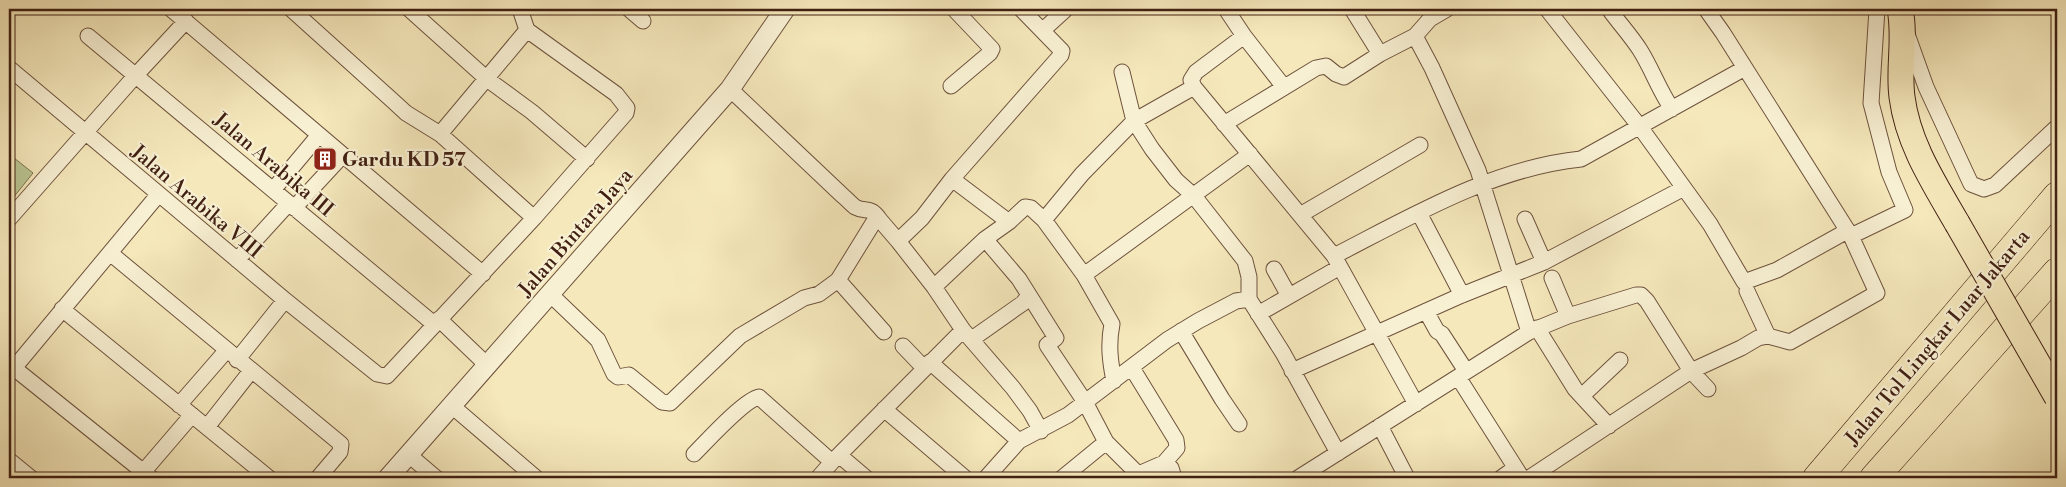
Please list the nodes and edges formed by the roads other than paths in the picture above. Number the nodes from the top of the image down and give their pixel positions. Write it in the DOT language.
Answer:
graph roads {
  1 [pos="171,9"];
  2 [pos="291,9"];
  3 [pos="409,9"];
  4 [pos="520,9"];
  5 [pos="628,9"];
  6 [pos="785,9"];
  7 [pos="954,9"];
  8 [pos="1020,9"];
  9 [pos="1226,9"];
  10 [pos="1352,9"];
  11 [pos="1447,9"];
  12 [pos="1547,9"];
  13 [pos="1609,9"];
  14 [pos="1706,9"];
  15 [pos="1877,9"];
  16 [pos="1065,10"];
  17 [pos="1902,15"];
  18 [pos="186,21"];
  19 [pos="644,21"];
  20 [pos="526,30"];
  21 [pos="1043,30"];
  22 [pos="88,36"];
  23 [pos="1244,36"];
  24 [pos="1415,36"];
  25 [pos="1380,54"];
  26 [pos="9,68"];
  27 [pos="1745,68"];
  28 [pos="1122,72"];
  29 [pos="136,74"];
  30 [pos="487,79"];
  31 [pos="951,86"];
  32 [pos="1194,87"];
  33 [pos="1284,87"];
  34 [pos="730,89"];
  35 [pos="1672,109"];
  36 [pos="1134,121"];
  37 [pos="1224,124"];
  38 [pos="1640,127"];
  39 [pos="2057,127"];
  40 [pos="84,133"];
  41 [pos="440,134"];
  42 [pos="319,135"];
  43 [pos="1420,145"];
  44 [pos="1250,154"];
  45 [pos="343,155"];
  46 [pos="587,159"];
  47 [pos="952,179"];
  48 [pos="1482,184"];
  49 [pos="1684,188"];
  50 [pos="273,190"];
  51 [pos="158,195"];
  52 [pos="1194,196"];
  53 [pos="2057,196"];
  54 [pos="292,206"];
  55 [pos="1419,213"];
  56 [pos="1300,215"];
  57 [pos="534,218"];
  58 [pos="1525,218"];
  59 [pos="9,219"];
  60 [pos="880,220"];
  61 [pos="1044,220"];
  62 [pos="1009,222"];
  63 [pos="1849,234"];
  64 [pos="985,239"];
  65 [pos="898,241"];
  66 [pos="110,253"];
  67 [pos="237,260"];
  68 [pos="1337,262"];
  69 [pos="1544,262"];
  70 [pos="1274,268"];
  71 [pos="2057,272"];
  72 [pos="482,274"];
  73 [pos="1084,275"];
  74 [pos="1511,277"];
  75 [pos="1552,278"];
  76 [pos="838,280"];
  77 [pos="934,287"];
  78 [pos="1747,291"];
  79 [pos="550,294"];
  80 [pos="1029,295"];
  81 [pos="1462,295"];
  82 [pos="1289,296"];
  83 [pos="1249,298"];
  84 [pos="284,300"];
  85 [pos="62,309"];
  86 [pos="1426,311"];
  87 [pos="1258,314"];
  88 [pos="1568,316"];
  89 [pos="436,321"];
  90 [pos="1533,330"];
  91 [pos="1181,331"];
  92 [pos="884,332"];
  93 [pos="1376,333"];
  94 [pos="968,334"];
  95 [pos="1768,336"];
  96 [pos="902,346"];
  97 [pos="232,355"];
  98 [pos="1620,360"];
  99 [pos="927,365"];
  100 [pos="11,366"];
  101 [pos="488,366"];
  102 [pos="1132,368"];
  103 [pos="251,371"];
  104 [pos="1292,371"];
  105 [pos="1691,371"];
  106 [pos="1462,374"];
  107 [pos="1114,381"];
  108 [pos="1708,389"];
  109 [pos="1580,393"];
  110 [pos="2057,397"];
  111 [pos="1085,402"];
  112 [pos="1416,404"];
  113 [pos="179,405"];
  114 [pos="452,406"];
  115 [pos="884,409"];
  116 [pos="192,415"];
  117 [pos="1239,424"];
  118 [pos="1380,426"];
  119 [pos="1609,426"];
  120 [pos="207,427"];
  121 [pos="1041,431"];
  122 [pos="1019,441"];
  123 [pos="1106,442"];
  124 [pos="1338,453"];
  125 [pos="694,454"];
  126 [pos="408,455"];
  127 [pos="835,458"];
  128 [pos="9,460"];
  129 [pos="1164,463"];
  130 [pos="1519,473"];
  131 [pos="1135,475"];
  132 [pos="144,476"];
  133 [pos="531,477"];
  134 [pos="31,478"];
  135 [pos="269,478"];
  136 [pos="318,478"];
  137 [pos="388,478"];
  138 [pos="436,478"];
  139 [pos="818,478"];
  140 [pos="866,478"];
  141 [pos="964,478"];
  142 [pos="986,478"];
  143 [pos="1062,478"];
  144 [pos="1174,478"];
  145 [pos="1298,478"];
  146 [pos="1407,478"];
  147 [pos="1501,478"];
  148 [pos="1529,478"];
  149 [pos="1817,478"];
  150 [pos="1874,478"];
  1 -- 18 [label="street"];
  2 -- 41 [label="street"];
  3 -- 30 [label="street"];
  4 -- 20 [label="street"];
  5 -- 19 [label="street"];
  6 -- 34 [label="street, Jalan Bintara Jaya"];
  7 -- 31 [label="street"];
  8 -- 21 [label="street"];
  9 -- 23 [label="street"];
  10 -- 25 [label="street"];
  11 -- 24 [label="street"];
  12 -- 38 [label="street"];
  13 -- 35 [label="street"];
  14 -- 27 [label="street"];
  15 -- 63 [label="street"];
  16 -- 21 [label="street"];
  17 -- 39 [label="street"];
  17 -- 110 [label="main road, bridge"];
  18 -- 29 [label="street"];
  18 -- 42 [label="street"];
  20 -- 30 [label="street"];
  20 -- 46 [label="street"];
  21 -- 47 [label="street"];
  22 -- 29 [label="street, Jalan Arabika III"];
  23 -- 32 [label="street"];
  23 -- 33 [label="street"];
  24 -- 25 [label="street"];
  24 -- 48 [label="street"];
  25 -- 33 [label="street"];
  26 -- 40 [label="street, Jalan Arabika VIII"];
  27 -- 35 [label="street"];
  27 -- 63 [label="street"];
  28 -- 36 [label="street"];
  29 -- 40 [label="street"];
  29 -- 50 [label="street, Jalan Arabika III"];
  30 -- 41 [label="street"];
  30 -- 46 [label="street"];
  32 -- 36 [label="street"];
  32 -- 37 [label="street"];
  33 -- 37 [label="street"];
  34 -- 60 [label="street"];
  34 -- 79 [label="street, Jalan Bintara Jaya"];
  35 -- 38 [label="street"];
  36 -- 52 [label="street"];
  36 -- 61 [label="street"];
  37 -- 44 [label="street"];
  38 -- 48 [label="street"];
  38 -- 49 [label="street"];
  40 -- 51 [label="street, Jalan Arabika VIII"];
  40 -- 59 [label="street"];
  41 -- 57 [label="street"];
  42 -- 45 [label="street"];
  42 -- 50 [label="street"];
  43 -- 56 [label="street"];
  44 -- 52 [label="street"];
  44 -- 56 [label="street"];
  45 -- 54 [label="street"];
  45 -- 72 [label="street"];
  46 -- 57 [label="street"];
  47 -- 62 [label="street"];
  47 -- 65 [label="street"];
  48 -- 55 [label="street"];
  48 -- 74 [label="street"];
  49 -- 63 [label="street"];
  49 -- 69 [label="street"];
  50 -- 54 [label="street, Jalan Arabika III"];
  51 -- 66 [label="street"];
  51 -- 67 [label="street, Jalan Arabika VIII"];
  52 -- 73 [label="street"];
  52 -- 83 [label="street"];
  53 -- 149 [label="highway, Jalan Tol Lingkar Luar Jakarta"];
  54 -- 67 [label="street"];
  54 -- 89 [label="street, Jalan Arabika III"];
  55 -- 68 [label="street"];
  55 -- 81 [label="street"];
  56 -- 68 [label="street"];
  57 -- 72 [label="street"];
  58 -- 69 [label="street"];
  60 -- 65 [label="street"];
  60 -- 76 [label="street"];
  61 -- 62 [label="street"];
  61 -- 73 [label="street"];
  62 -- 64 [label="street"];
  63 -- 95 [label="street"];
  64 -- 77 [label="street"];
  64 -- 80 [label="street"];
  65 -- 77 [label="street"];
  66 -- 85 [label="street"];
  66 -- 97 [label="street"];
  67 -- 84 [label="street, Jalan Arabika VIII"];
  68 -- 82 [label="street"];
  68 -- 93 [label="street"];
  69 -- 74 [label="street"];
  70 -- 82 [label="street"];
  71 -- 150 [label="highway"];
  72 -- 89 [label="street"];
  73 -- 107 [label="street"];
  74 -- 81 [label="street"];
  74 -- 90 [label="street"];
  75 -- 88 [label="street"];
  76 -- 79 [label="street"];
  76 -- 92 [label="street"];
  77 -- 94 [label="street"];
  78 -- 95 [label="street"];
  79 -- 101 [label="street, Jalan Bintara Jaya"];
  80 -- 94 [label="street"];
  80 -- 111 [label="street"];
  81 -- 86 [label="street"];
  82 -- 87 [label="street"];
  83 -- 87 [label="street"];
  83 -- 91 [label="street"];
  84 -- 89 [label="street, Jalan Arabika VIII"];
  84 -- 97 [label="street"];
  85 -- 100 [label="street"];
  85 -- 113 [label="street"];
  86 -- 93 [label="street"];
  86 -- 106 [label="street"];
  87 -- 104 [label="street"];
  88 -- 90 [label="street"];
  88 -- 105 [label="street"];
  89 -- 101 [label="street, Jalan Arabika III"];
  90 -- 106 [label="street"];
  90 -- 109 [label="street"];
  91 -- 102 [label="street"];
  91 -- 117 [label="street"];
  93 -- 104 [label="street"];
  93 -- 112 [label="street"];
  94 -- 99 [label="street"];
  94 -- 121 [label="street"];
  95 -- 105 [label="street"];
  96 -- 99 [label="street"];
  97 -- 103 [label="street"];
  97 -- 113 [label="street"];
  98 -- 109 [label="street"];
  99 -- 115 [label="street"];
  99 -- 122 [label="street"];
  100 -- 132 [label="street"];
  101 -- 114 [label="street, Jalan Bintara Jaya"];
  102 -- 107 [label="street"];
  102 -- 129 [label="street"];
  103 -- 120 [label="street"];
  103 -- 136 [label="street"];
  104 -- 124 [label="street"];
  105 -- 108 [label="street"];
  105 -- 119 [label="street"];
  106 -- 112 [label="street"];
  106 -- 130 [label="street"];
  107 -- 111 [label="street"];
  109 -- 119 [label="street"];
  111 -- 121 [label="street"];
  111 -- 123 [label="street"];
  112 -- 118 [label="street"];
  113 -- 116 [label="street"];
  114 -- 126 [label="street, Jalan Bintara Jaya"];
  114 -- 133 [label="street"];
  115 -- 127 [label="street"];
  115 -- 141 [label="street"];
  116 -- 120 [label="street"];
  116 -- 132 [label="street"];
  118 -- 124 [label="street"];
  118 -- 146 [label="street"];
  119 -- 148 [label="street"];
  120 -- 135 [label="street"];
  121 -- 122 [label="street"];
  122 -- 142 [label="street"];
  123 -- 131 [label="street"];
  123 -- 143 [label="street"];
  124 -- 145 [label="street"];
  125 -- 127 [label="street"];
  126 -- 137 [label="street, Jalan Bintara Jaya"];
  126 -- 138 [label="street"];
  127 -- 139 [label="street"];
  127 -- 140 [label="street"];
  128 -- 134 [label="street"];
  129 -- 131 [label="street"];
  129 -- 144 [label="street"];
  130 -- 147 [label="street"];
}
